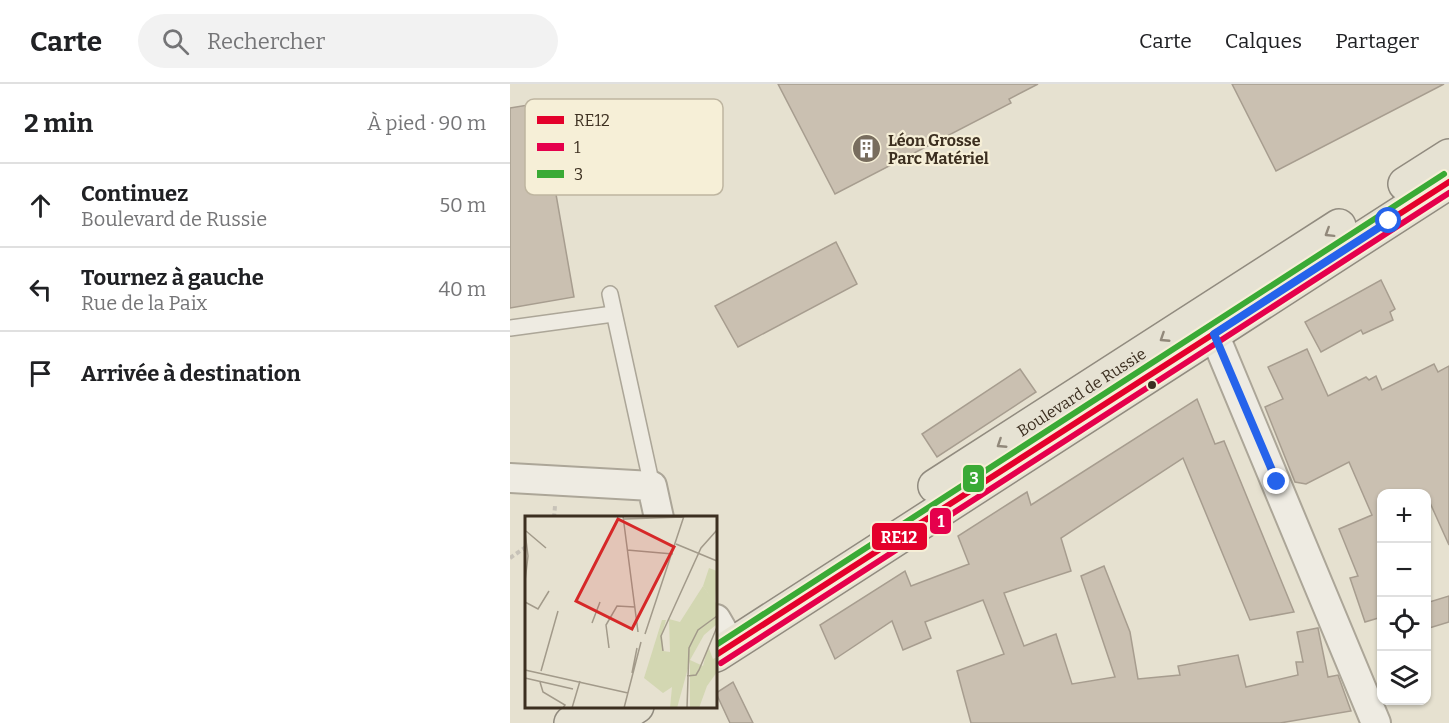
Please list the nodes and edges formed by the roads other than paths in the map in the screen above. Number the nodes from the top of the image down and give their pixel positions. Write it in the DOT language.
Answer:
graph roads {
  1 [pos="1449,156"];
  2 [pos="1449,182"];
  3 [pos="610,294"];
  4 [pos="614,314"];
  5 [pos="1208,324"];
  6 [pos="510,328"];
  7 [pos="510,478"];
  8 [pos="652,486"];
  9 [pos="659,516"];
  10 [pos="719,634"];
  11 [pos="593,708"];
  12 [pos="634,708"];
  13 [pos="571,723"];
  14 [pos="612,723"];
  15 [pos="1376,723"];
  1 -- 5 [label="main road, Boulevard de Russie, one-way"];
  2 -- 5 [label="main road, Boulevard de Russie"];
  3 -- 4 [label="lane"];
  4 -- 6 [label="lane"];
  4 -- 8 [label="lane"];
  5 -- 10 [label="main road, Boulevard de Russie"];
  5 -- 15 [label="street"];
  7 -- 8 [label="street"];
  8 -- 9 [label="street"];
  11 -- 13 [label="main road"];
  12 -- 14 [label="main road"];
}
